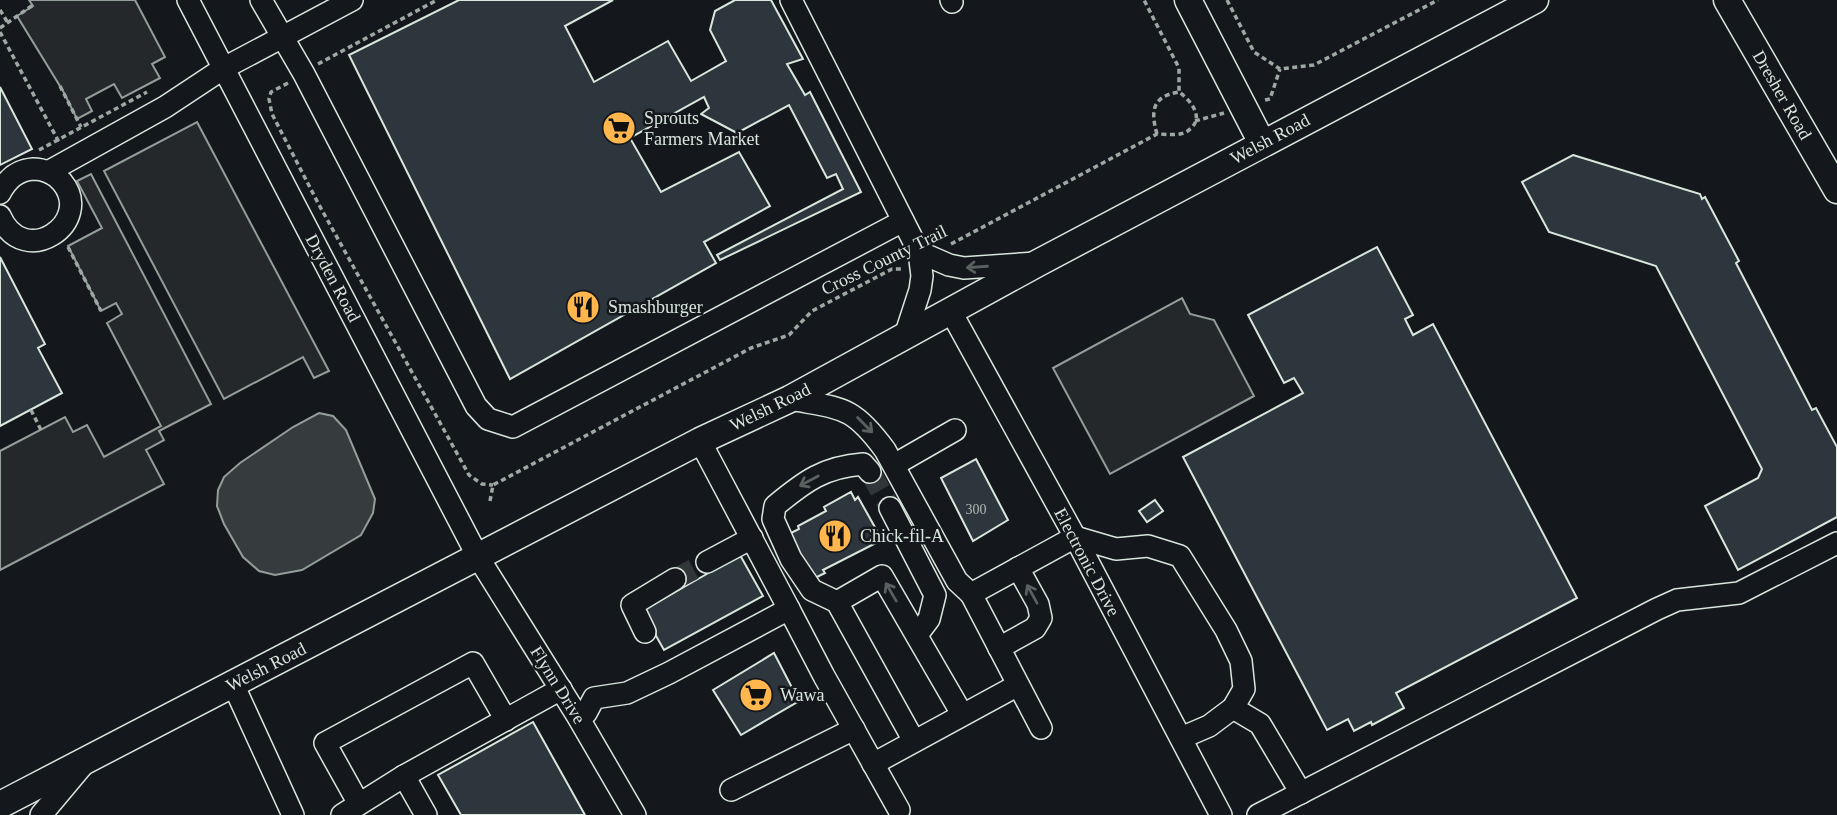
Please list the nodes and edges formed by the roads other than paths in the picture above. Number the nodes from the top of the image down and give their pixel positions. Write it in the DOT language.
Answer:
graph roads {
  1 [pos="188,0"];
  2 [pos="261,0"];
  3 [pos="352,0"];
  4 [pos="791,0"];
  5 [pos="1188,0"];
  6 [pos="1535,0"];
  7 [pos="1727,0"];
  8 [pos="283,36"];
  9 [pos="223,68"];
  10 [pos="1262,143"];
  11 [pos="48,172"];
  12 [pos="1837,190"];
  13 [pos="0,193"];
  14 [pos="0,216"];
  15 [pos="903,221"];
  16 [pos="922,256"];
  17 [pos="1038,263"];
  18 [pos="950,310"];
  19 [pos="905,335"];
  20 [pos="790,399"];
  21 [pos="955,430"];
  22 [pos="700,441"];
  23 [pos="894,465"];
  24 [pos="870,472"];
  25 [pos="890,508"];
  26 [pos="1075,537"];
  27 [pos="752,538"];
  28 [pos="1837,543"];
  29 [pos="478,556"];
  30 [pos="707,562"];
  31 [pos="1018,568"];
  32 [pos="675,579"];
  33 [pos="971,594"];
  34 [pos="836,602"];
  35 [pos="789,609"];
  36 [pos="645,632"];
  37 [pos="916,635"];
  38 [pos="999,648"];
  39 [pos="233,684"];
  40 [pos="1018,685"];
  41 [pos="561,689"];
  42 [pos="1233,708"];
  43 [pos="962,714"];
  44 [pos="583,716"];
  45 [pos="506,720"];
  46 [pos="1041,728"];
  47 [pos="854,729"];
  48 [pos="1181,738"];
  49 [pos="914,741"];
  50 [pos="88,760"];
  51 [pos="873,764"];
  52 [pos="404,776"];
  53 [pos="731,790"];
  54 [pos="1301,793"];
  55 [pos="0,805"];
  56 [pos="900,810"];
  57 [pos="348,812"];
  58 [pos="41,815"];
  59 [pos="293,815"];
  60 [pos="426,815"];
  61 [pos="635,815"];
  62 [pos="1222,815"];
  63 [pos="1258,815"];
  1 -- 9 [label="street, Dryden Road"];
  2 -- 8 [label="street"];
  3 -- 8 [label="street"];
  4 -- 15 [label="street"];
  5 -- 10 [label="main road"];
  6 -- 10 [label="main road, Welsh Road"];
  7 -- 12 [label="main road, Dresher Road"];
  8 -- 9 [label="street"];
  8 -- 15 [label="street"];
  9 -- 11 [label="street"];
  9 -- 29 [label="street, Dryden Road"];
  10 -- 17 [label="main road, Welsh Road"];
  11 -- 13 [label="street"];
  11 -- 14 [label="street"];
  15 -- 16 [label="street"];
  17 -- 16 [label="street, one-way"];
  16 -- 19 [label="street"];
  17 -- 18 [label="main road, Welsh Road"];
  18 -- 19 [label="main road, Welsh Road"];
  18 -- 26 [label="street, Electronic Drive"];
  19 -- 20 [label="main road, Welsh Road"];
  20 -- 22 [label="main road, Welsh Road"];
  20 -- 23 [label="street, one-way"];
  21 -- 23 [label="street"];
  22 -- 27 [label="street"];
  22 -- 29 [label="main road, Welsh Road"];
  23 -- 33 [label="street"];
  24 -- 34 [label="street, one-way"];
  25 -- 37 [label="street"];
  26 -- 31 [label="street"];
  26 -- 42 [label="street"];
  26 -- 48 [label="street, Electronic Drive"];
  27 -- 30 [label="street"];
  27 -- 35 [label="street"];
  28 -- 54 [label="street"];
  29 -- 39 [label="main road, Welsh Road"];
  29 -- 41 [label="street, Flynn Drive"];
  31 -- 33 [label="street"];
  38 -- 31 [label="street, one-way"];
  32 -- 36 [label="street"];
  33 -- 38 [label="street"];
  37 -- 34 [label="street, one-way"];
  34 -- 49 [label="street"];
  35 -- 44 [label="street"];
  35 -- 47 [label="street"];
  37 -- 43 [label="street"];
  38 -- 40 [label="street"];
  39 -- 50 [label="main road, Welsh Road"];
  39 -- 59 [label="street"];
  40 -- 43 [label="street"];
  40 -- 46 [label="street"];
  41 -- 44 [label="street, Flynn Drive"];
  41 -- 45 [label="street"];
  42 -- 48 [label="street"];
  42 -- 54 [label="street"];
  43 -- 49 [label="street"];
  44 -- 61 [label="street, Flynn Drive"];
  45 -- 52 [label="street"];
  45 -- 57 [label="street"];
  47 -- 51 [label="street"];
  47 -- 53 [label="street"];
  48 -- 62 [label="street, Electronic Drive"];
  49 -- 51 [label="street"];
  50 -- 55 [label="main road, Welsh Road"];
  50 -- 58 [label="street"];
  51 -- 56 [label="street"];
  52 -- 57 [label="street"];
  52 -- 60 [label="street"];
  54 -- 63 [label="street"];
}
